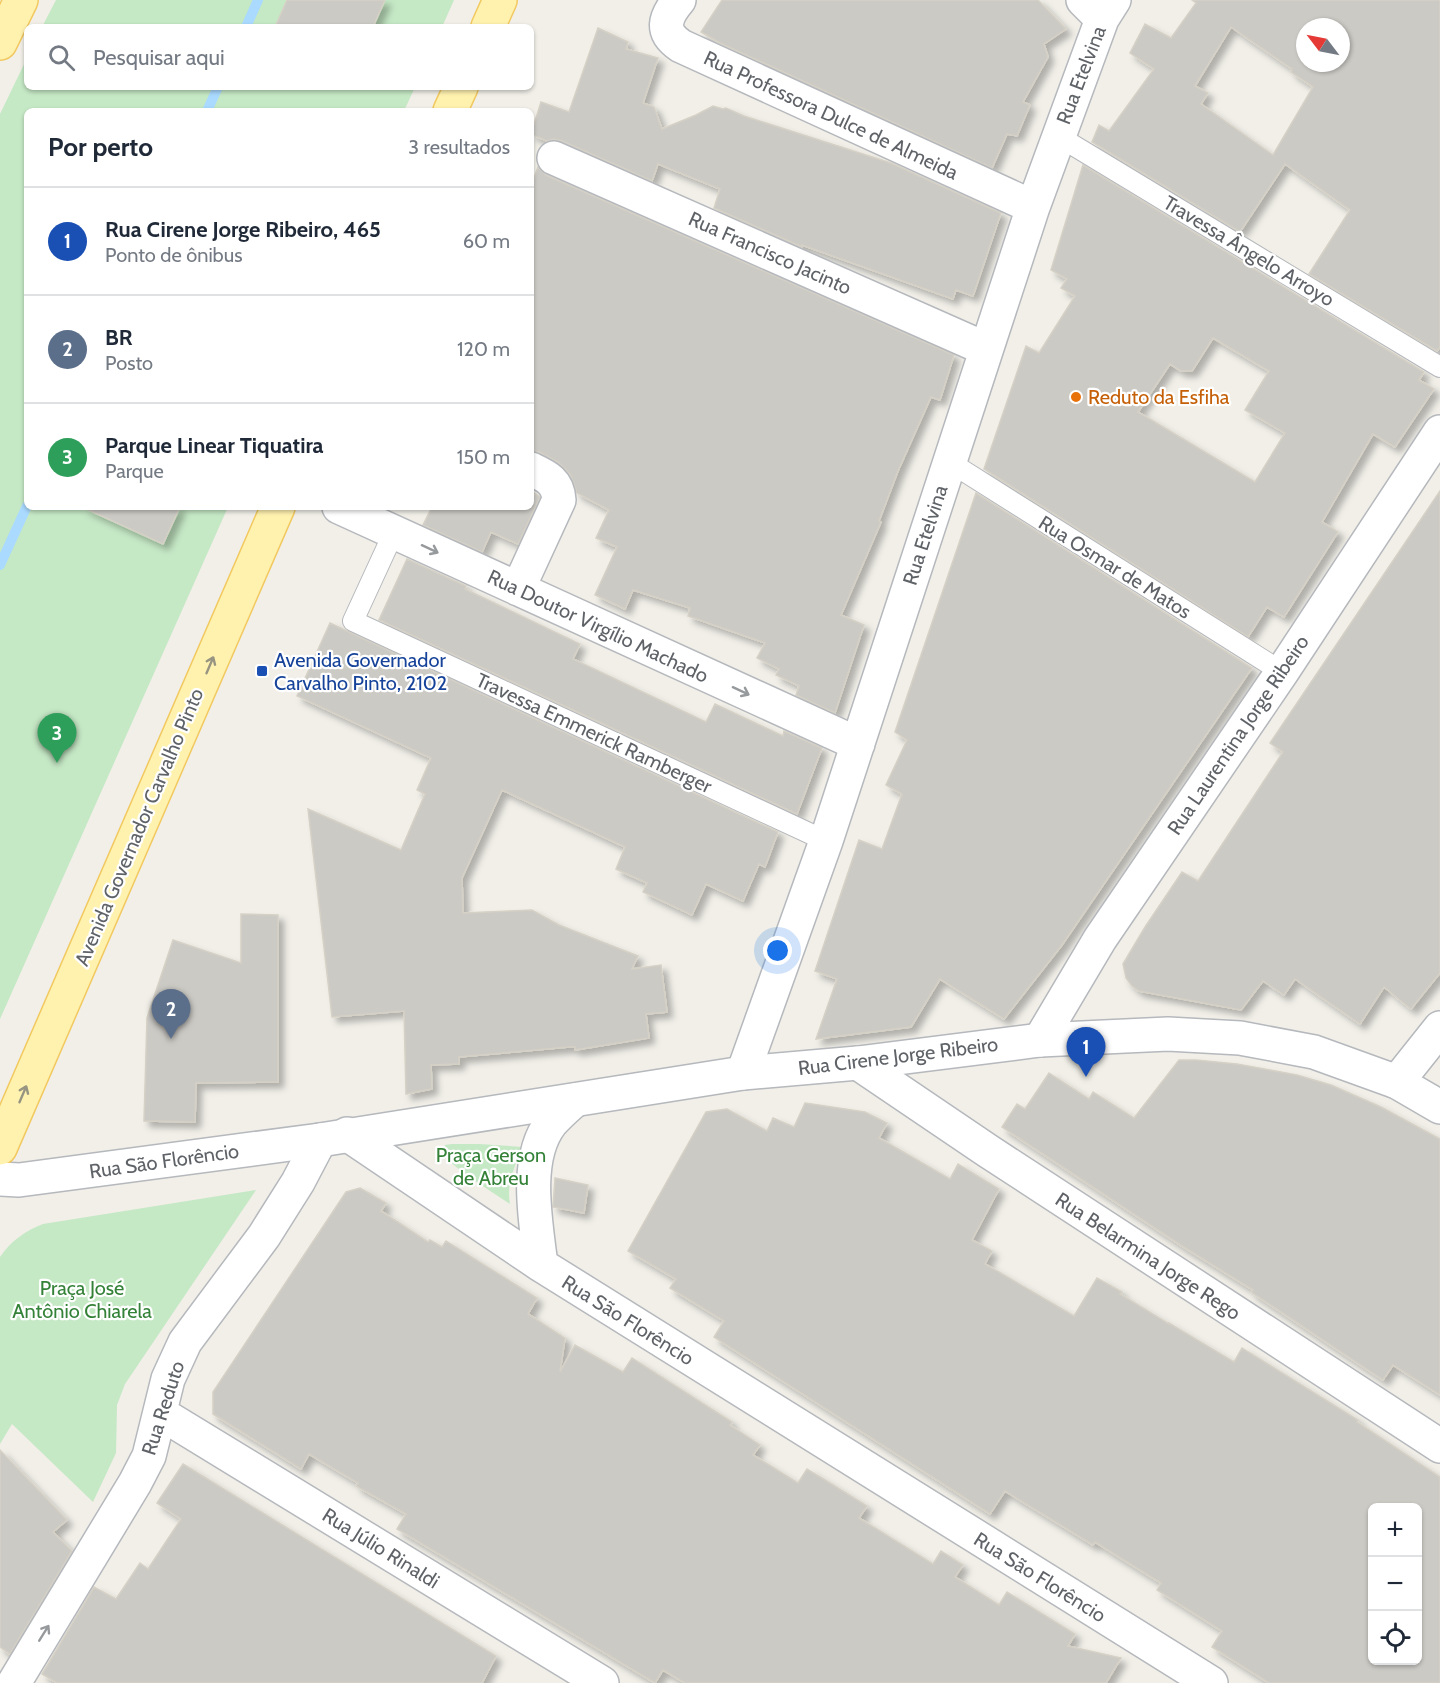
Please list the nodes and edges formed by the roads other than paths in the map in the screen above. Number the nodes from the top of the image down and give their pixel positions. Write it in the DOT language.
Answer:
graph roads {
  1 [pos="21,0"];
  2 [pos="500,0"];
  3 [pos="679,0"];
  4 [pos="1100,6"];
  5 [pos="489,24"];
  6 [pos="0,43"];
  7 [pos="460,90"];
  8 [pos="451,108"];
  9 [pos="1058,136"];
  10 [pos="554,158"];
  11 [pos="1033,207"];
  12 [pos="986,349"];
  13 [pos="1440,367"];
  14 [pos="1440,432"];
  15 [pos="948,461"];
  16 [pos="534,471"];
  17 [pos="277,510"];
  18 [pos="346,510"];
  19 [pos="394,532"];
  20 [pos="518,589"];
  21 [pos="1282,672"];
  22 [pos="858,744"];
  23 [pos="826,841"];
  24 [pos="1440,1028"];
  25 [pos="1040,1040"];
  26 [pos="858,1063"];
  27 [pos="743,1073"];
  28 [pos="1397,1082"];
  29 [pos="575,1100"];
  30 [pos="1440,1107"];
  31 [pos="333,1137"];
  32 [pos="0,1148"];
  33 [pos="0,1179"];
  34 [pos="541,1265"];
  35 [pos="160,1413"];
  36 [pos="1440,1446"];
  37 [pos="14,1683"];
  38 [pos="602,1683"];
  39 [pos="1211,1683"];
  1 -- 6 [label="main road"];
  2 -- 5 [label="main road"];
  3 -- 11 [label="street, Rua Professora Dulce de Almeida"];
  4 -- 9 [label="street, Rua Etelvina"];
  7 -- 8 [label="main road"];
  9 -- 11 [label="street, Rua Etelvina"];
  9 -- 13 [label="lane, Travessa Ângelo Arroyo"];
  10 -- 12 [label="street, Rua Francisco Jacinto"];
  11 -- 12 [label="street, Rua Etelvina"];
  12 -- 15 [label="street, Rua Etelvina"];
  14 -- 21 [label="street, Rua Laurentina Jorge Ribeiro"];
  15 -- 21 [label="lane, Rua Osmar de Matos"];
  15 -- 22 [label="street, Rua Etelvina"];
  16 -- 20 [label="street"];
  32 -- 17 [label="main road, Avenida Governador Carvalho Pinto, one-way"];
  18 -- 19 [label="street, Rua Doutor Virgílio Machado"];
  19 -- 20 [label="street, Rua Doutor Virgílio Machado, one-way"];
  19 -- 23 [label="lane, Travessa Emmerick Ramberger"];
  20 -- 22 [label="street, Rua Doutor Virgílio Machado, one-way"];
  21 -- 25 [label="street, Rua Laurentina Jorge Ribeiro"];
  22 -- 23 [label="street, Rua Etelvina"];
  23 -- 27 [label="street, Rua Etelvina"];
  24 -- 28 [label="street"];
  25 -- 26 [label="street, Rua Cirene Jorge Ribeiro"];
  25 -- 28 [label="street, Rua Cirene Jorge Ribeiro"];
  26 -- 27 [label="street, Rua Cirene Jorge Ribeiro"];
  26 -- 36 [label="street, Rua Belarmina Jorge Rego"];
  27 -- 29 [label="street, Rua Cirene Jorge Ribeiro"];
  28 -- 30 [label="street, Rua Cirene Jorge Ribeiro"];
  29 -- 31 [label="street, Rua Cirene Jorge Ribeiro"];
  29 -- 34 [label="street"];
  31 -- 33 [label="street, Rua São Florêncio"];
  31 -- 34 [label="street, Rua São Florêncio"];
  31 -- 35 [label="street, Rua Reduto"];
  34 -- 39 [label="street, Rua São Florêncio"];
  37 -- 35 [label="street, Rua Reduto, one-way"];
  35 -- 38 [label="street, Rua Júlio Rinaldi"];
}
